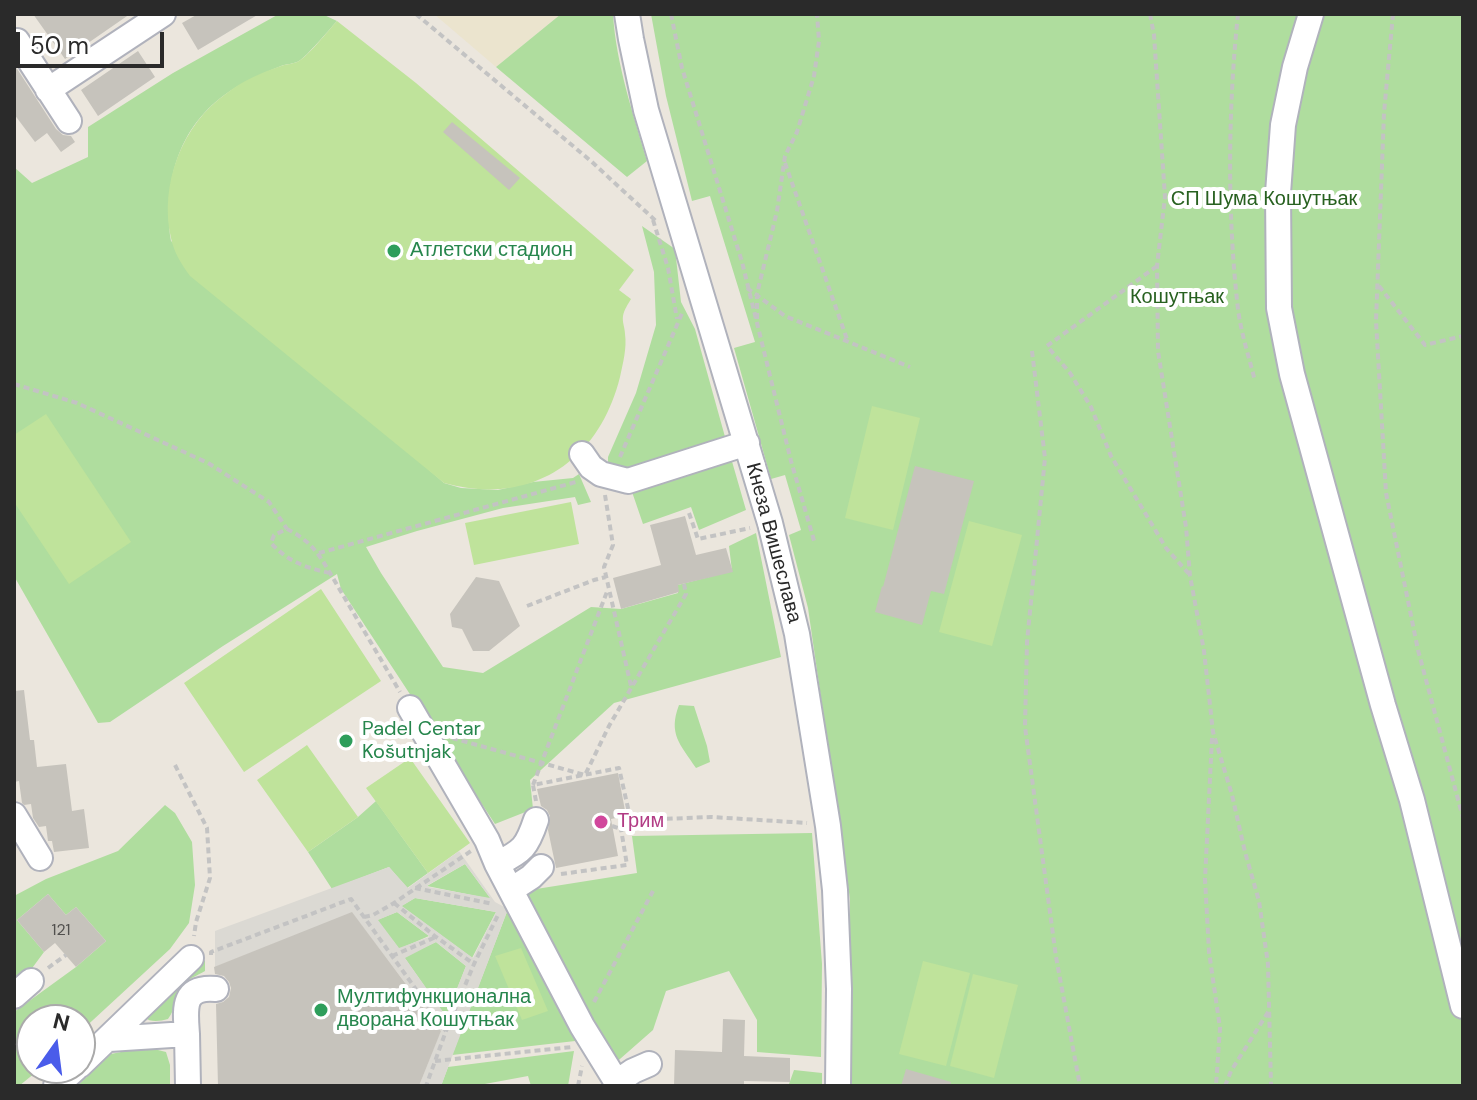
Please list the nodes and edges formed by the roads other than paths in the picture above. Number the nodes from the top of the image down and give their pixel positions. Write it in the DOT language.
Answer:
graph roads {
  1 [pos="163,14"];
  2 [pos="627,14"];
  3 [pos="1311,14"];
  4 [pos="17,41"];
  5 [pos="48,90"];
  6 [pos="69,121"];
  7 [pos="747,443"];
  8 [pos="582,454"];
  9 [pos="410,708"];
  10 [pos="14,815"];
  11 [pos="40,858"];
  12 [pos="497,864"];
  13 [pos="517,889"];
  14 [pos="191,958"];
  15 [pos="216,989"];
  16 [pos="1463,1006"];
  17 [pos="187,1034"];
  18 [pos="109,1039"];
  19 [pos="96,1050"];
  20 [pos="649,1064"];
  21 [pos="618,1084"];
  22 [pos="188,1086"];
  23 [pos="838,1086"];
  1 -- 5 [label="street"];
  2 -- 7 [label="street, Кнеза Вишеслава"];
  3 -- 16 [label="street"];
  4 -- 5 [label="street"];
  5 -- 6 [label="street"];
  7 -- 8 [label="street"];
  7 -- 23 [label="street, Кнеза Вишеслава"];
  9 -- 12 [label="street"];
  10 -- 11 [label="street"];
  12 -- 13 [label="street"];
  12 -- 13 [label="street"];
  13 -- 21 [label="street"];
  14 -- 18 [label="street"];
  15 -- 17 [label="street"];
  17 -- 18 [label="street"];
  17 -- 22 [label="street"];
  18 -- 19 [label="street"];
  20 -- 21 [label="street"];
}
